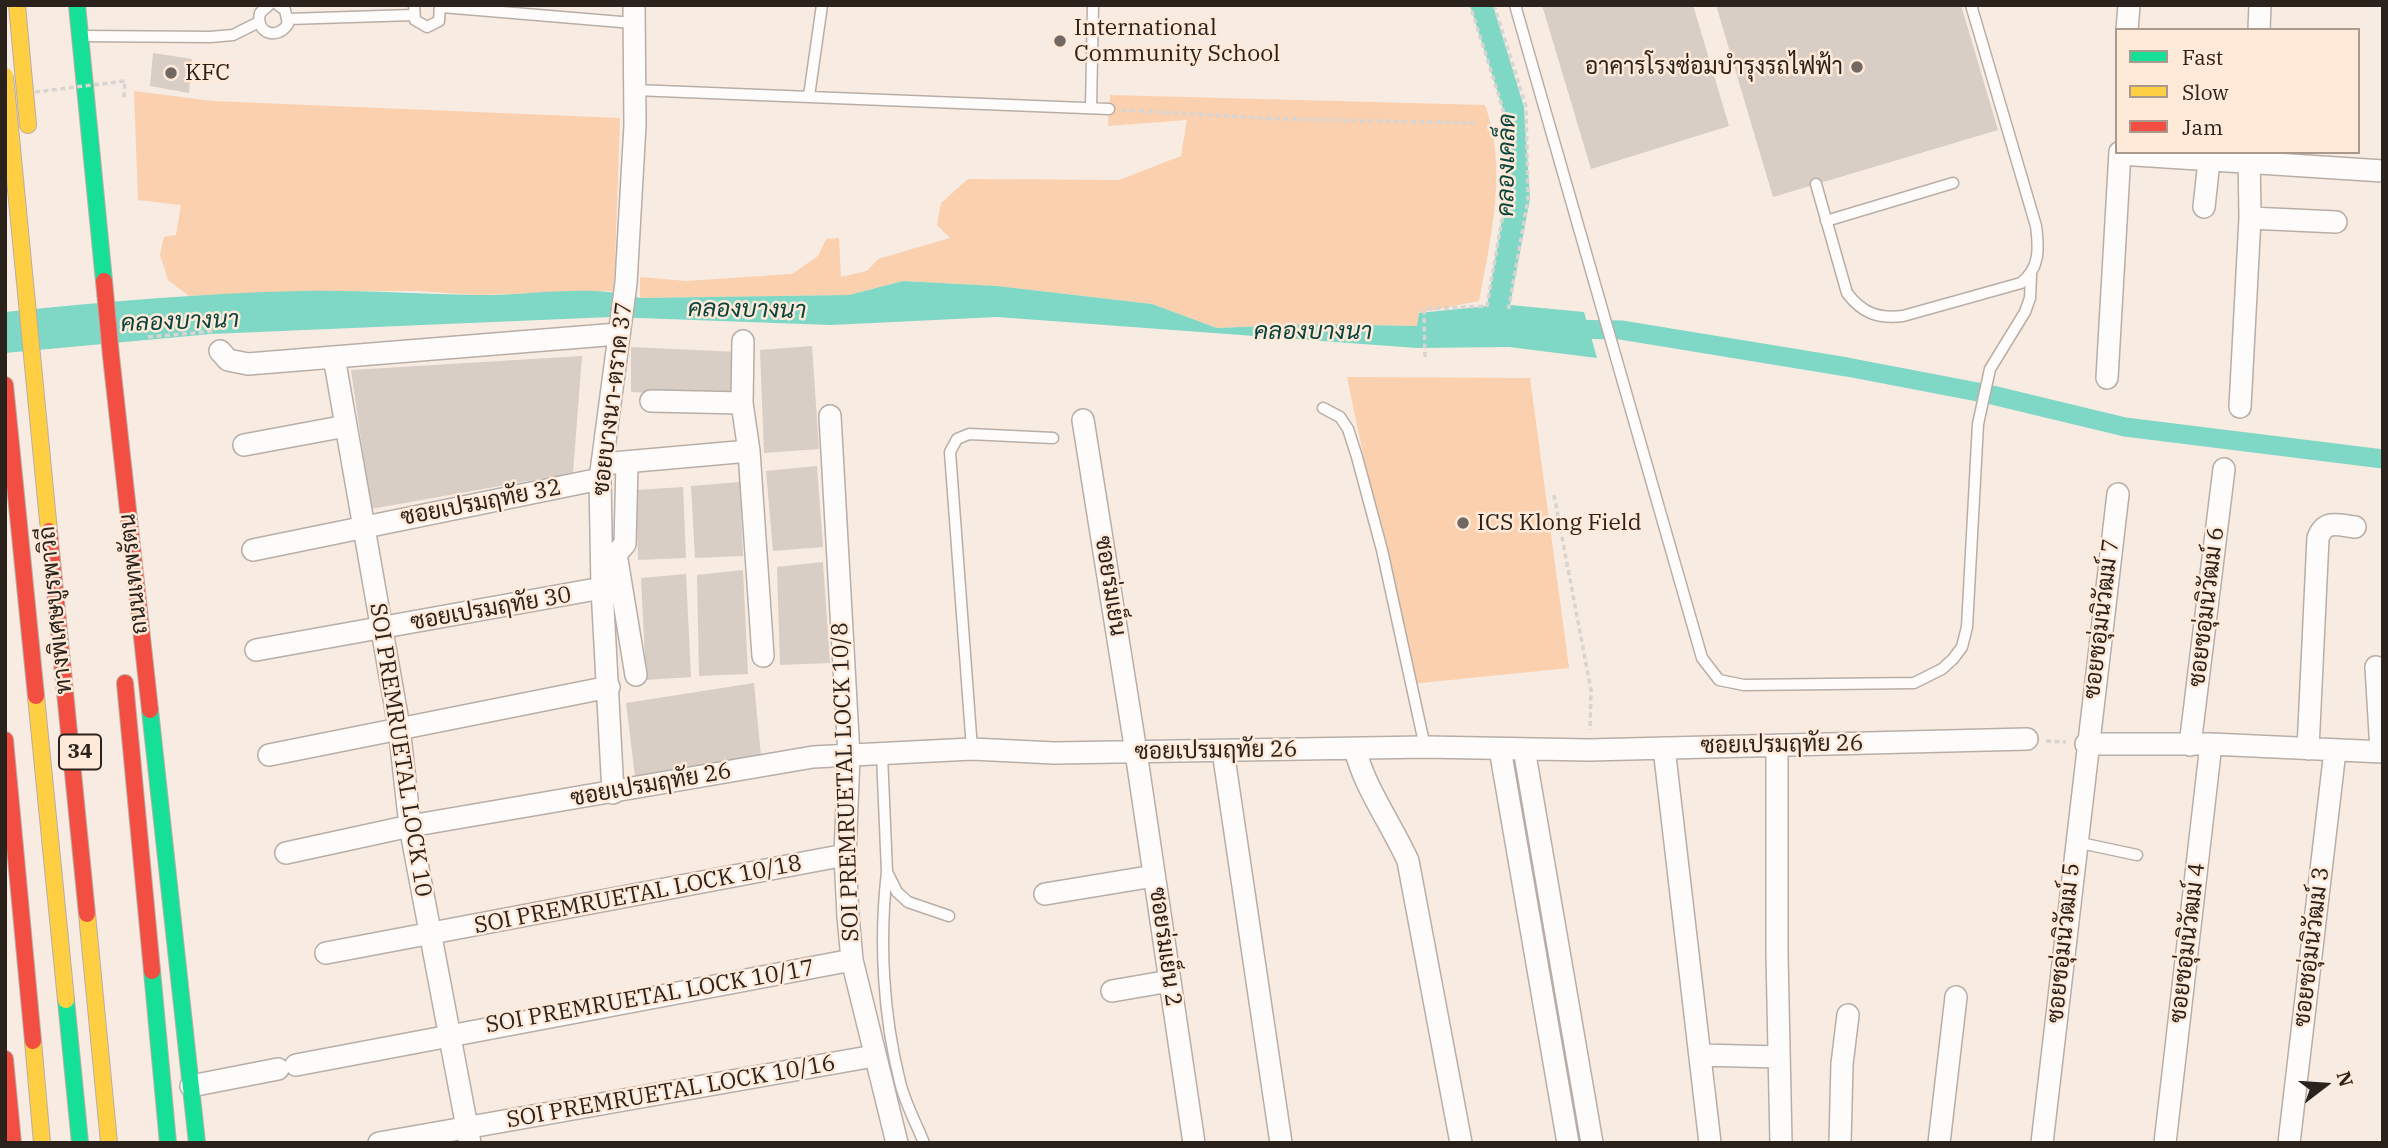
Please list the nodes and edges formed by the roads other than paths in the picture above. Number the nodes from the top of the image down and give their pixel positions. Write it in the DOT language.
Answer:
graph roads {
  1 [pos="18,5"];
  2 [pos="77,5"];
  3 [pos="269,5"];
  4 [pos="278,5"];
  5 [pos="822,5"];
  6 [pos="1093,5"];
  7 [pos="1515,5"];
  8 [pos="1971,5"];
  9 [pos="2129,5"];
  10 [pos="2260,5"];
  11 [pos="441,6"];
  12 [pos="414,10"];
  13 [pos="634,14"];
  14 [pos="288,19"];
  15 [pos="259,22"];
  16 [pos="2127,28"];
  17 [pos="2259,28"];
  18 [pos="80,36"];
  19 [pos="5,76"];
  20 [pos="635,90"];
  21 [pos="809,96"];
  22 [pos="1091,108"];
  23 [pos="1109,108"];
  24 [pos="29,139"];
  25 [pos="2120,154"];
  26 [pos="2131,154"];
  27 [pos="2249,158"];
  28 [pos="2209,161"];
  29 [pos="2383,170"];
  30 [pos="1953,183"];
  31 [pos="1816,184"];
  32 [pos="33,194"];
  33 [pos="2204,207"];
  34 [pos="2250,218"];
  35 [pos="1826,221"];
  36 [pos="2336,222"];
  37 [pos="2031,275"];
  38 [pos="619,329"];
  39 [pos="743,341"];
  40 [pos="220,351"];
  41 [pos="334,357"];
  42 [pos="2107,378"];
  43 [pos="5,385"];
  44 [pos="651,401"];
  45 [pos="741,403"];
  46 [pos="2240,407"];
  47 [pos="1323,408"];
  48 [pos="830,416"];
  49 [pos="1083,420"];
  50 [pos="346,426"];
  51 [pos="1053,438"];
  52 [pos="244,445"];
  53 [pos="749,451"];
  54 [pos="627,464"];
  55 [pos="122,469"];
  56 [pos="2224,469"];
  57 [pos="602,470"];
  58 [pos="2118,494"];
  59 [pos="362,526"];
  60 [pos="2355,527"];
  61 [pos="253,550"];
  62 [pos="602,588"];
  63 [pos="120,590"];
  64 [pos="381,629"];
  65 [pos="256,650"];
  66 [pos="763,656"];
  67 [pos="123,661"];
  68 [pos="2376,667"];
  69 [pos="636,675"];
  70 [pos="609,687"];
  71 [pos="399,727"];
  72 [pos="2027,739"];
  73 [pos="5,740"];
  74 [pos="2087,744"];
  75 [pos="1777,745"];
  76 [pos="2201,745"];
  77 [pos="1424,747"];
  78 [pos="1500,748"];
  79 [pos="1664,748"];
  80 [pos="972,749"];
  81 [pos="1355,749"];
  82 [pos="1524,749"];
  83 [pos="2308,749"];
  84 [pos="1223,751"];
  85 [pos="2335,751"];
  86 [pos="1136,752"];
  87 [pos="2382,752"];
  88 [pos="269,755"];
  89 [pos="849,755"];
  90 [pos="882,755"];
  91 [pos="613,793"];
  92 [pos="411,826"];
  93 [pos="2076,842"];
  94 [pos="286,853"];
  95 [pos="845,855"];
  96 [pos="2137,855"];
  97 [pos="887,872"];
  98 [pos="1154,876"];
  99 [pos="1045,894"];
  100 [pos="1551,904"];
  101 [pos="1528,908"];
  102 [pos="949,916"];
  103 [pos="430,935"];
  104 [pos="326,953"];
  105 [pos="852,960"];
  106 [pos="1170,981"];
  107 [pos="1112,991"];
  108 [pos="1956,996"];
  109 [pos="1848,1015"];
  110 [pos="1571,1022"];
  111 [pos="1548,1027"];
  112 [pos="449,1034"];
  113 [pos="1700,1055"];
  114 [pos="874,1056"];
  115 [pos="1779,1057"];
  116 [pos="5,1059"];
  117 [pos="191,1086"];
  118 [pos="468,1136"];
  119 [pos="13,1143"];
  120 [pos="42,1143"];
  121 [pos="80,1143"];
  122 [pos="109,1143"];
  123 [pos="121,1143"];
  124 [pos="168,1143"];
  125 [pos="197,1143"];
  126 [pos="379,1143"];
  127 [pos="897,1143"];
  128 [pos="924,1143"];
  129 [pos="1194,1143"];
  130 [pos="1281,1143"];
  131 [pos="1461,1143"];
  132 [pos="1568,1143"];
  133 [pos="1592,1143"];
  134 [pos="1710,1143"];
  135 [pos="1782,1143"];
  136 [pos="1840,1143"];
  137 [pos="1939,1143"];
  138 [pos="2042,1143"];
  139 [pos="2165,1143"];
  140 [pos="2289,1143"];
  1 -- 24 [label="main road"];
  2 -- 18 [label="main road, ถนนเทพรัตน"];
  3 -- 15 [label="lane"];
  4 -- 14 [label="lane"];
  5 -- 21 [label="lane"];
  6 -- 22 [label="lane"];
  7 -- 37 [label="lane"];
  8 -- 37 [label="lane"];
  9 -- 16 [label="street"];
  10 -- 17 [label="street"];
  11 -- 12 [label="lane"];
  11 -- 13 [label="lane"];
  12 -- 14 [label="lane"];
  13 -- 20 [label="street, ซอยบางนา-ตราด 37"];
  14 -- 15 [label="lane"];
  15 -- 18 [label="lane"];
  18 -- 55 [label="main road, ถนนเทพรัตน, bridge"];
  19 -- 122 [label="main road, ทางพิเศษบูรพาวิถี, bridge"];
  20 -- 21 [label="lane"];
  20 -- 38 [label="street, ซอยบางนา-ตราด 37"];
  21 -- 22 [label="lane"];
  22 -- 23 [label="lane"];
  25 -- 42 [label="street"];
  26 -- 28 [label="street"];
  27 -- 28 [label="street"];
  27 -- 29 [label="street"];
  27 -- 34 [label="street"];
  28 -- 33 [label="street"];
  30 -- 35 [label="lane"];
  31 -- 35 [label="lane"];
  32 -- 123 [label="main road, 34"];
  34 -- 36 [label="street"];
  34 -- 46 [label="street"];
  35 -- 37 [label="lane"];
  38 -- 41 [label="street"];
  38 -- 57 [label="street, ซอยบางนา-ตราด 37"];
  39 -- 45 [label="street"];
  40 -- 41 [label="street"];
  41 -- 50 [label="street, SOI PREMRUETAL LOCK 10"];
  43 -- 121 [label="main road, ทางพิเศษบูรพาวิถี"];
  44 -- 45 [label="street"];
  45 -- 53 [label="street"];
  47 -- 77 [label="lane"];
  48 -- 89 [label="street, SOI PREMRUETAL LOCK 10/8"];
  49 -- 86 [label="street, ซอยร่มเย็น"];
  50 -- 52 [label="street"];
  50 -- 59 [label="street, SOI PREMRUETAL LOCK 10"];
  51 -- 80 [label="lane"];
  53 -- 54 [label="street, ซอยเปรมฤทัย 32"];
  53 -- 66 [label="street"];
  54 -- 57 [label="street, ซอยเปรมฤทัย 32"];
  54 -- 69 [label="street"];
  55 -- 63 [label="main road"];
  55 -- 117 [label="main road, ถนนเทพรัตน"];
  56 -- 76 [label="street, ซอยชอุ่มนิวัฒม์ 6"];
  57 -- 59 [label="street, ซอยเปรมฤทัย 32"];
  57 -- 62 [label="street, ซอยบางนา-ตราด 37"];
  58 -- 74 [label="street, ซอยชอุ่มนิวัฒม์ 7"];
  59 -- 61 [label="street, ซอยเปรมฤทัย 32"];
  59 -- 64 [label="street, SOI PREMRUETAL LOCK 10"];
  60 -- 83 [label="street"];
  62 -- 64 [label="street, ซอยเปรมฤทัย 30"];
  62 -- 70 [label="street, ซอยบางนา-ตราด 37"];
  64 -- 65 [label="street, ซอยเปรมฤทัย 30"];
  64 -- 71 [label="street, SOI PREMRUETAL LOCK 10"];
  67 -- 124 [label="main road"];
  68 -- 87 [label="street"];
  70 -- 71 [label="street"];
  70 -- 91 [label="street, ซอยบางนา-ตราด 37"];
  71 -- 88 [label="street"];
  71 -- 92 [label="street, SOI PREMRUETAL LOCK 10"];
  72 -- 75 [label="street, ซอยเปรมฤทัย 26"];
  73 -- 120 [label="main road"];
  74 -- 76 [label="street"];
  74 -- 93 [label="street, ซอยชอุ่มนิวัฒม์ 5"];
  75 -- 79 [label="street, ซอยเปรมฤทัย 26"];
  75 -- 115 [label="street"];
  76 -- 83 [label="street"];
  76 -- 139 [label="street, ซอยชอุ่มนิวัฒม์ 4"];
  77 -- 78 [label="street, ซอยเปรมฤทัย 26"];
  77 -- 81 [label="street, ซอยเปรมฤทัย 26"];
  78 -- 82 [label="street, ซอยเปรมฤทัย 26"];
  78 -- 101 [label="street"];
  79 -- 82 [label="street, ซอยเปรมฤทัย 26"];
  79 -- 113 [label="street"];
  80 -- 86 [label="street, ซอยเปรมฤทัย 26"];
  80 -- 90 [label="street, ซอยเปรมฤทัย 26"];
  81 -- 84 [label="street, ซอยเปรมฤทัย 26"];
  81 -- 131 [label="street"];
  82 -- 100 [label="street"];
  83 -- 85 [label="street"];
  84 -- 86 [label="street, ซอยเปรมฤทัย 26"];
  84 -- 130 [label="street"];
  85 -- 87 [label="street"];
  85 -- 140 [label="street, ซอยชอุ่มนิวัฒม์ 3"];
  86 -- 98 [label="street, ซอยร่มเย็น 2"];
  89 -- 90 [label="street, ซอยเปรมฤทัย 26"];
  89 -- 91 [label="street, ซอยเปรมฤทัย 26"];
  89 -- 95 [label="street, SOI PREMRUETAL LOCK 10/8"];
  90 -- 97 [label="lane"];
  91 -- 92 [label="street, ซอยเปรมฤทัย 26"];
  92 -- 94 [label="street, ซอยเปรมฤทัย 26"];
  92 -- 103 [label="street, SOI PREMRUETAL LOCK 10"];
  93 -- 96 [label="lane"];
  93 -- 138 [label="street, ซอยชอุ่มนิวัฒม์ 5"];
  95 -- 103 [label="street, SOI PREMRUETAL LOCK 10/18"];
  95 -- 105 [label="street, SOI PREMRUETAL LOCK 10/8"];
  97 -- 102 [label="lane"];
  97 -- 128 [label="lane"];
  98 -- 99 [label="street"];
  98 -- 106 [label="street, ซอยร่มเย็น 2"];
  100 -- 101 [label="street"];
  100 -- 110 [label="street"];
  101 -- 111 [label="street"];
  103 -- 104 [label="street, SOI PREMRUETAL LOCK 10/18"];
  103 -- 112 [label="street, SOI PREMRUETAL LOCK 10"];
  105 -- 112 [label="street, SOI PREMRUETAL LOCK 10/17"];
  105 -- 114 [label="street, SOI PREMRUETAL LOCK 10/8"];
  106 -- 107 [label="street"];
  106 -- 129 [label="street, ซอยร่มเย็น 2"];
  108 -- 137 [label="street"];
  109 -- 136 [label="street"];
  110 -- 111 [label="street"];
  110 -- 133 [label="street"];
  111 -- 132 [label="street"];
  112 -- 117 [label="street, SOI PREMRUETAL LOCK 10/17"];
  112 -- 118 [label="street, SOI PREMRUETAL LOCK 10"];
  113 -- 115 [label="street"];
  113 -- 134 [label="street"];
  114 -- 118 [label="street, SOI PREMRUETAL LOCK 10/16"];
  114 -- 127 [label="street, SOI PREMRUETAL LOCK 10/8"];
  115 -- 135 [label="street"];
  116 -- 119 [label="main road"];
  117 -- 125 [label="main road, ถนนเทพรัตน"];
  118 -- 126 [label="street, SOI PREMRUETAL LOCK 10/16"];
}
